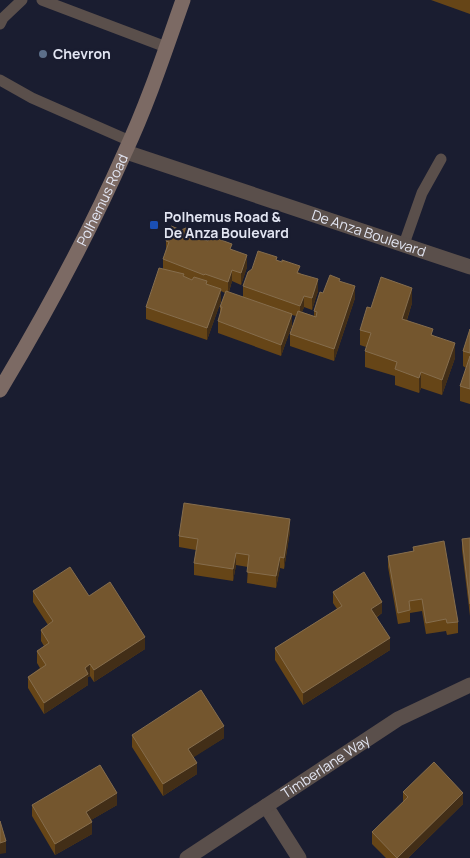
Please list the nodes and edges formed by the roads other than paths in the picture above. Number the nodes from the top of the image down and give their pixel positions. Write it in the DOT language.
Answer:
graph roads {
  1 [pos="22,0"];
  2 [pos="42,0"];
  3 [pos="183,0"];
  4 [pos="0,24"];
  5 [pos="166,47"];
  6 [pos="0,80"];
  7 [pos="128,147"];
  8 [pos="441,159"];
  9 [pos="404,244"];
  10 [pos="470,267"];
  11 [pos="0,390"];
  12 [pos="470,685"];
  13 [pos="266,806"];
  14 [pos="187,858"];
  15 [pos="299,858"];
  1 -- 4 [label="lane"];
  2 -- 5 [label="lane"];
  3 -- 5 [label="main road, Polhemus Road"];
  5 -- 7 [label="main road, Polhemus Road"];
  6 -- 7 [label="lane"];
  7 -- 9 [label="street, De Anza Boulevard"];
  7 -- 11 [label="main road, Polhemus Road"];
  8 -- 9 [label="lane"];
  9 -- 10 [label="street, De Anza Boulevard"];
  12 -- 13 [label="street, Timberlane Way"];
  13 -- 14 [label="street, Timberlane Way"];
  13 -- 15 [label="street"];
}
